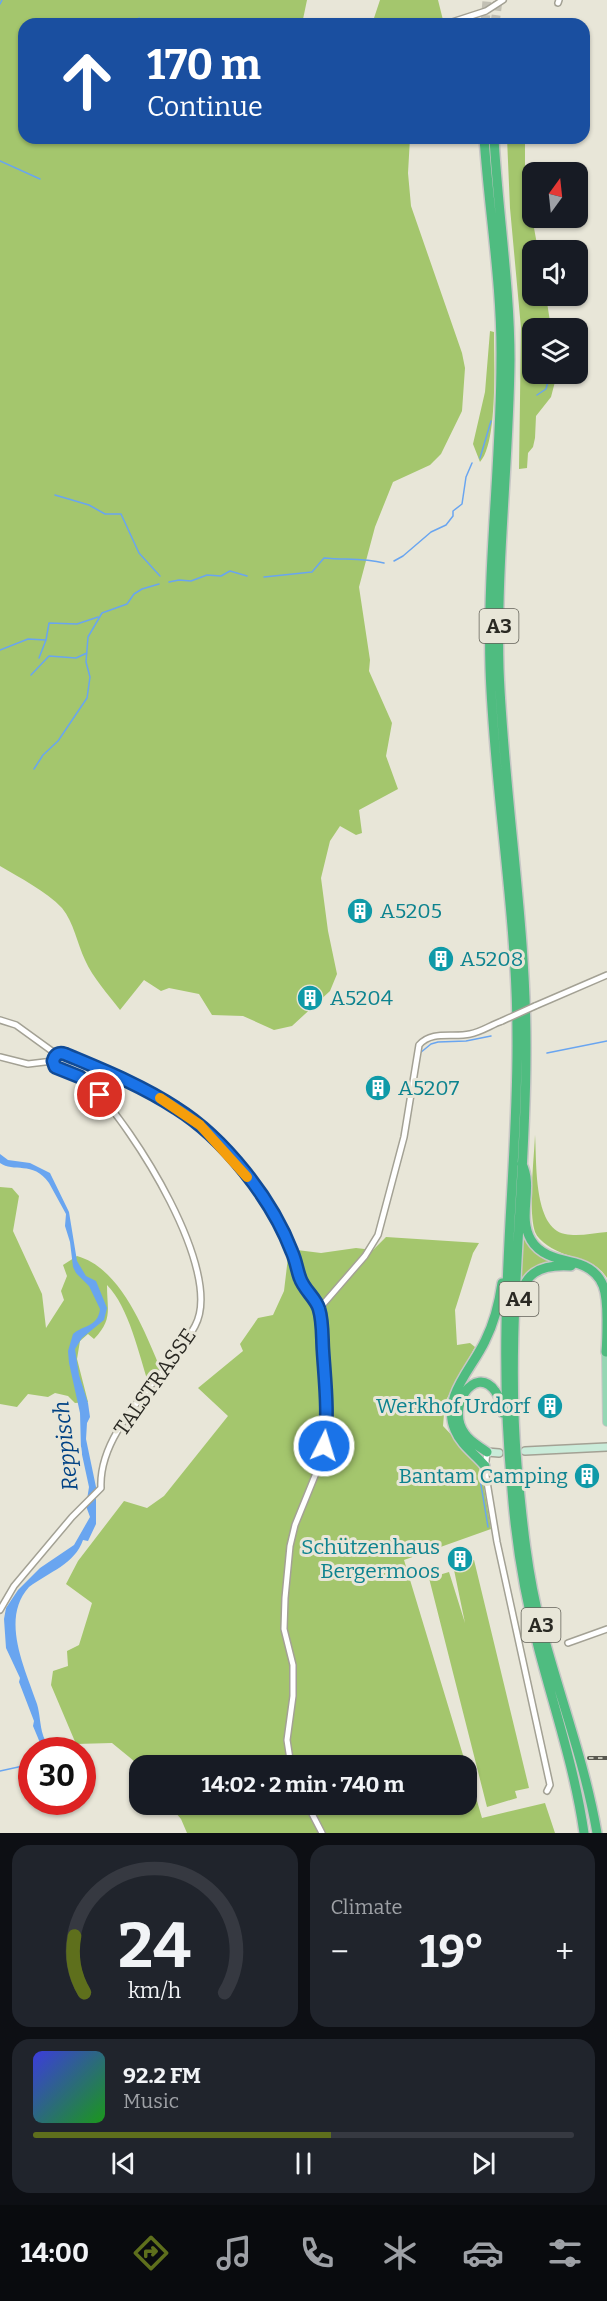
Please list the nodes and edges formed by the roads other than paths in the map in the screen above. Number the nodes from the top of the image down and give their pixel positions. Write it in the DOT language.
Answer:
graph roads {
  1 [pos="502,0"];
  2 [pos="464,18"];
  3 [pos="485,144"];
  4 [pos="494,144"];
  5 [pos="607,975"];
  6 [pos="0,1020"];
  7 [pos="0,1057"];
  8 [pos="54,1058"];
  9 [pos="522,1164"];
  10 [pos="510,1234"];
  11 [pos="557,1262"];
  12 [pos="319,1309"];
  13 [pos="606,1352"];
  14 [pos="512,1355"];
  15 [pos="607,1422"];
  16 [pos="507,1430"];
  17 [pos="462,1442"];
  18 [pos="607,1447"];
  19 [pos="525,1451"];
  20 [pos="487,1452"];
  21 [pos="499,1453"];
  22 [pos="485,1466"];
  23 [pos="0,1610"];
  24 [pos="607,1629"];
  25 [pos="568,1643"];
  26 [pos="289,1755"];
  27 [pos="547,1791"];
  28 [pos="313,1815"];
  29 [pos="322,1833"];
  30 [pos="584,1833"];
  31 [pos="597,1833"];
  1 -- 2 [label="street"];
  3 -- 10 [label="highway, A3"];
  4 -- 9 [label="highway, A3"];
  5 -- 12 [label="street, bridge"];
  6 -- 8 [label="street, TALSTRASSE"];
  7 -- 8 [label="street"];
  8 -- 12 [label="street"];
  8 -- 23 [label="street, TALSTRASSE"];
  9 -- 11 [label="highway, A4"];
  9 -- 14 [label="highway, A3"];
  10 -- 16 [label="highway, A3"];
  10 -- 17 [label="highway, A4"];
  11 -- 13 [label="highway"];
  11 -- 14 [label="highway, A4"];
  12 -- 26 [label="street"];
  13 -- 15 [label="main road"];
  14 -- 31 [label="highway, A3"];
  16 -- 20 [label="highway"];
  16 -- 30 [label="highway, A3"];
  17 -- 20 [label="highway"];
  17 -- 22 [label="highway, A4"];
  18 -- 19 [label="main road"];
  20 -- 21 [label="main road"];
  20 -- 22 [label="street"];
  22 -- 27 [label="street"];
  24 -- 25 [label="street"];
  28 -- 29 [label="street"];
}
